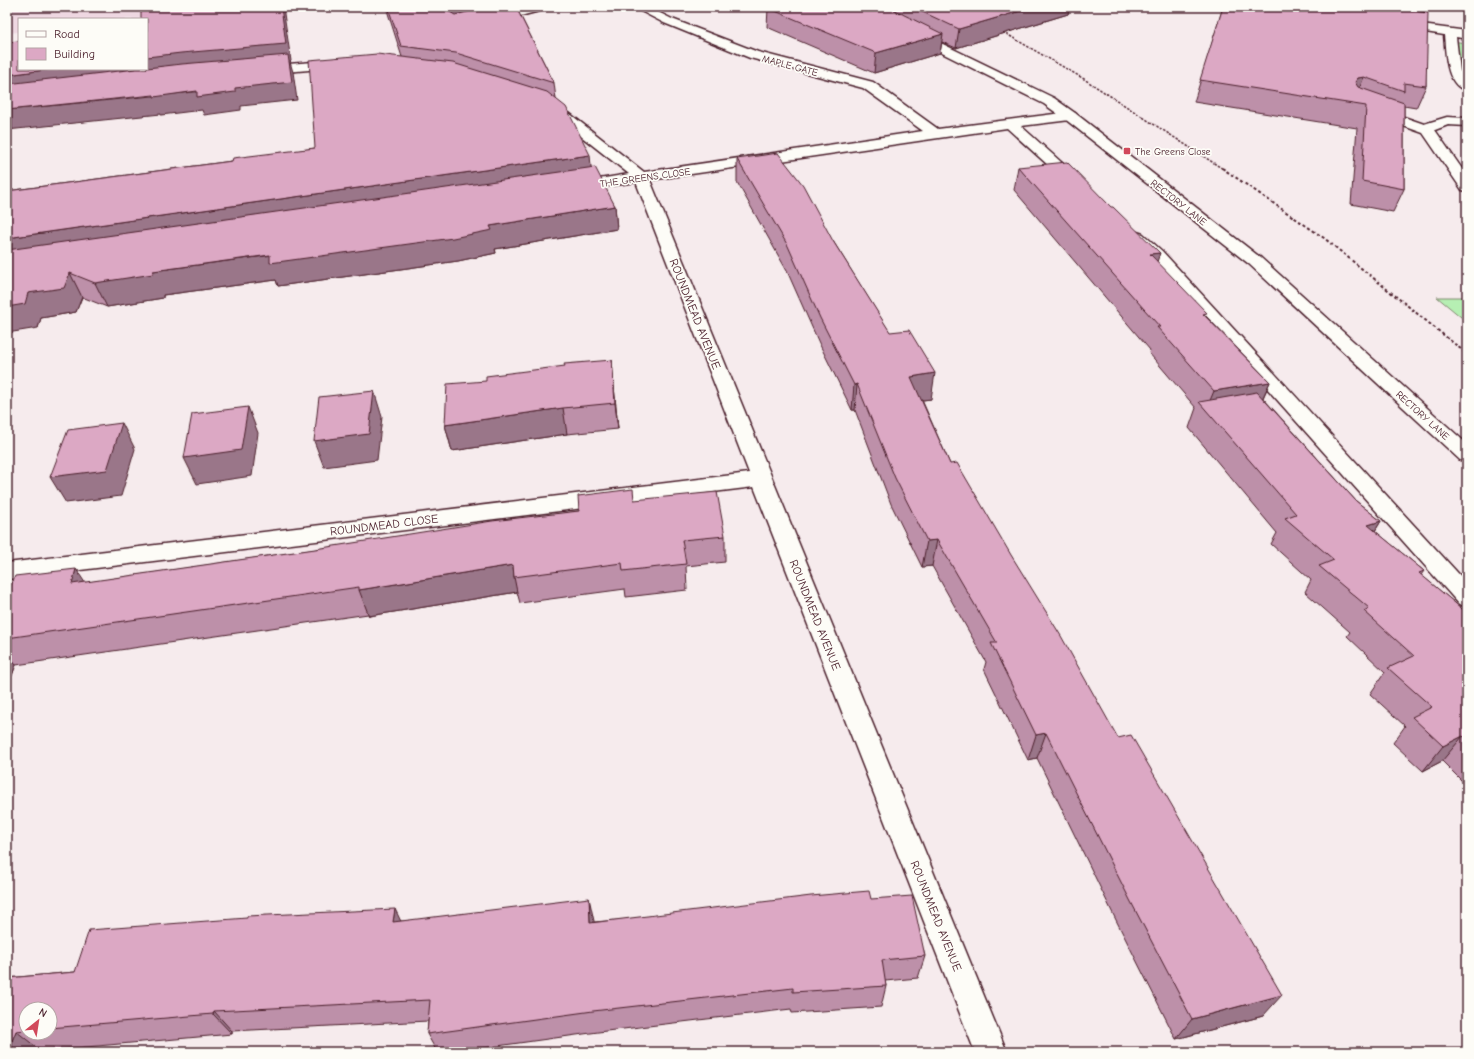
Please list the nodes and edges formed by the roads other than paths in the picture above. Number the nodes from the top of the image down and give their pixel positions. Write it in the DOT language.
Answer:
graph roads {
  1 [pos="543,7"];
  2 [pos="639,7"];
  3 [pos="479,24"];
  4 [pos="1389,24"];
  5 [pos="903,28"];
  6 [pos="1450,33"];
  7 [pos="1467,35"];
  8 [pos="352,65"];
  9 [pos="251,71"];
  10 [pos="1467,86"];
  11 [pos="540,104"];
  12 [pos="1363,106"];
  13 [pos="1070,116"];
  14 [pos="1467,122"];
  15 [pos="1009,123"];
  16 [pos="1428,130"];
  17 [pos="935,133"];
  18 [pos="641,177"];
  19 [pos="1467,187"];
  20 [pos="563,189"];
  21 [pos="1085,191"];
  22 [pos="1126,228"];
  23 [pos="1467,455"];
  24 [pos="761,479"];
  25 [pos="7,571"];
  26 [pos="1467,598"];
  27 [pos="991,1052"];
  1 -- 3 [label="street"];
  2 -- 17 [label="street, MAPLE GATE"];
  4 -- 6 [label="street"];
  5 -- 13 [label="street, RECTORY LANE"];
  6 -- 7 [label="street"];
  6 -- 10 [label="street"];
  8 -- 9 [label="street"];
  11 -- 18 [label="street"];
  12 -- 16 [label="street"];
  13 -- 15 [label="street, THE GREENS CLOSE"];
  13 -- 23 [label="street, RECTORY LANE"];
  14 -- 16 [label="street"];
  15 -- 17 [label="street, THE GREENS CLOSE"];
  15 -- 21 [label="street"];
  16 -- 19 [label="street"];
  17 -- 18 [label="street, THE GREENS CLOSE"];
  18 -- 20 [label="street, THE GREENS CLOSE"];
  18 -- 24 [label="street, ROUNDMEAD AVENUE"];
  22 -- 26 [label="street"];
  24 -- 25 [label="street, ROUNDMEAD CLOSE"];
  24 -- 27 [label="street, ROUNDMEAD AVENUE"];
}
